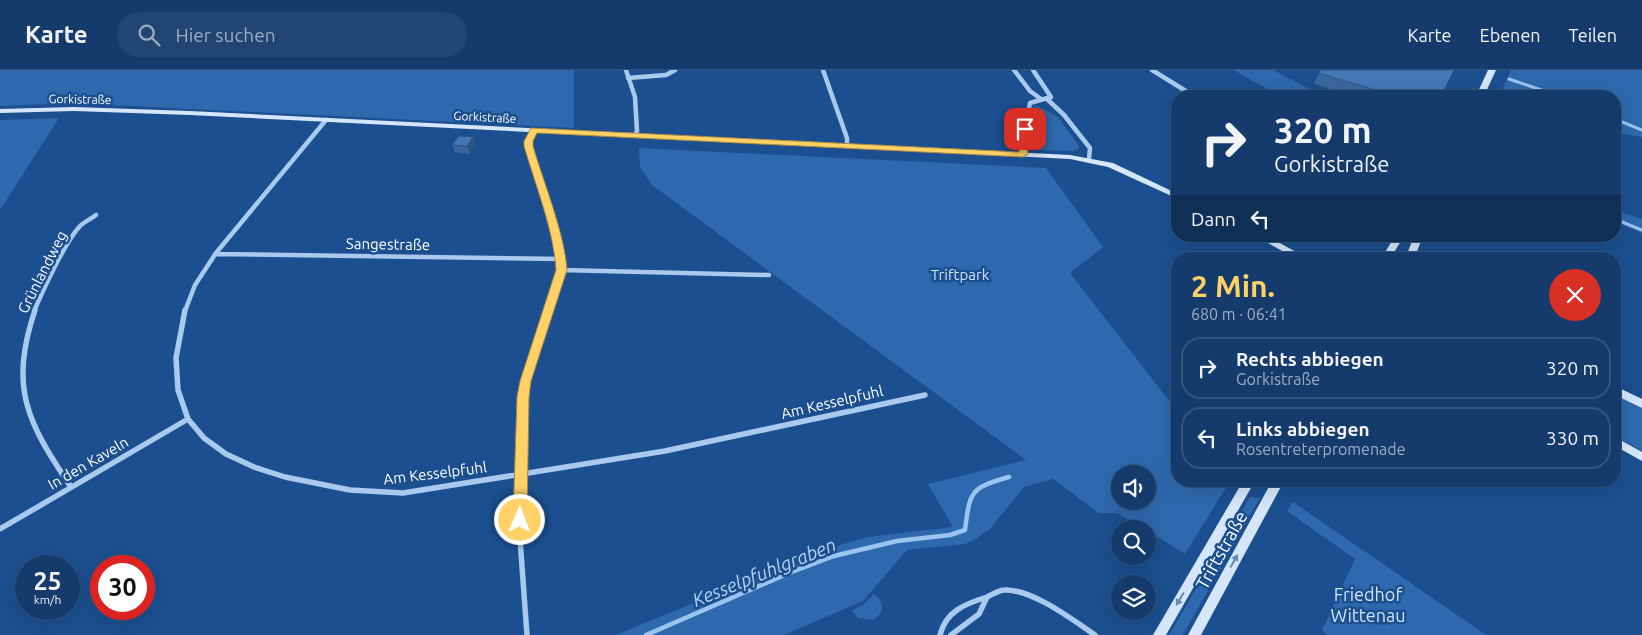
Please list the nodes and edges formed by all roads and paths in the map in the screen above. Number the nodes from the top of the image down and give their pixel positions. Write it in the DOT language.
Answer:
graph roads {
  1 [pos="626,70"];
  2 [pos="675,70"];
  3 [pos="823,70"];
  4 [pos="1014,70"];
  5 [pos="1032,70"];
  6 [pos="1152,70"];
  7 [pos="1492,70"];
  8 [pos="628,78"];
  9 [pos="1184,90"];
  10 [pos="1483,90"];
  11 [pos="1040,99"];
  12 [pos="1047,99"];
  13 [pos="0,111"];
  14 [pos="326,120"];
  15 [pos="534,130"];
  16 [pos="635,135"];
  17 [pos="847,146"];
  18 [pos="1023,154"];
  19 [pos="1089,160"];
  20 [pos="1171,194"];
  21 [pos="96,215"];
  22 [pos="1271,242"];
  23 [pos="1292,252"];
  24 [pos="214,254"];
  25 [pos="561,258"];
  26 [pos="561,270"];
  27 [pos="769,275"];
  28 [pos="1621,393"];
  29 [pos="925,394"];
  30 [pos="1642,404"];
  31 [pos="188,419"];
  32 [pos="1621,445"];
  33 [pos="1642,457"];
  34 [pos="520,475"];
  35 [pos="71,487"];
  36 [pos="1245,487"];
  37 [pos="1275,487"];
  38 [pos="0,529"];
  39 [pos="987,597"];
  40 [pos="527,635"];
  41 [pos="940,635"];
  42 [pos="951,635"];
  43 [pos="1095,635"];
  44 [pos="1159,635"];
  45 [pos="1194,635"];
  1 -- 8 [label="street"];
  2 -- 8 [label="street"];
  3 -- 17 [label="street"];
  4 -- 11 [label="street"];
  5 -- 12 [label="street"];
  6 -- 9 [label="street"];
  7 -- 10 [label="main road"];
  8 -- 16 [label="street"];
  11 -- 12 [label="street"];
  11 -- 18 [label="street"];
  12 -- 19 [label="street"];
  13 -- 14 [label="main road, Gorkistraße"];
  14 -- 15 [label="main road, Gorkistraße"];
  14 -- 24 [label="street, Am Kesselpfuhl"];
  15 -- 16 [label="main road, Gorkistraße"];
  15 -- 25 [label="street"];
  16 -- 17 [label="main road, Gorkistraße"];
  17 -- 18 [label="main road, Gorkistraße"];
  18 -- 19 [label="main road, Gorkistraße"];
  19 -- 20 [label="main road, Gorkistraße"];
  21 -- 35 [label="street, Grünlandweg"];
  22 -- 23 [label="main road"];
  24 -- 25 [label="street, Sangestraße"];
  24 -- 31 [label="street, Am Kesselpfuhl"];
  25 -- 26 [label="street"];
  26 -- 27 [label="street"];
  26 -- 34 [label="street"];
  28 -- 30 [label="main road"];
  29 -- 34 [label="street, Am Kesselpfuhl"];
  31 -- 34 [label="street, Am Kesselpfuhl"];
  31 -- 35 [label="street, In den Kaveln"];
  32 -- 33 [label="main road"];
  34 -- 40 [label="street"];
  35 -- 38 [label="street, In den Kaveln"];
  36 -- 44 [label="main road, Triftstraße, one-way"];
  45 -- 37 [label="main road, Triftstraße, one-way"];
  39 -- 41 [label="street"];
  39 -- 42 [label="street"];
  39 -- 43 [label="street"];
}
